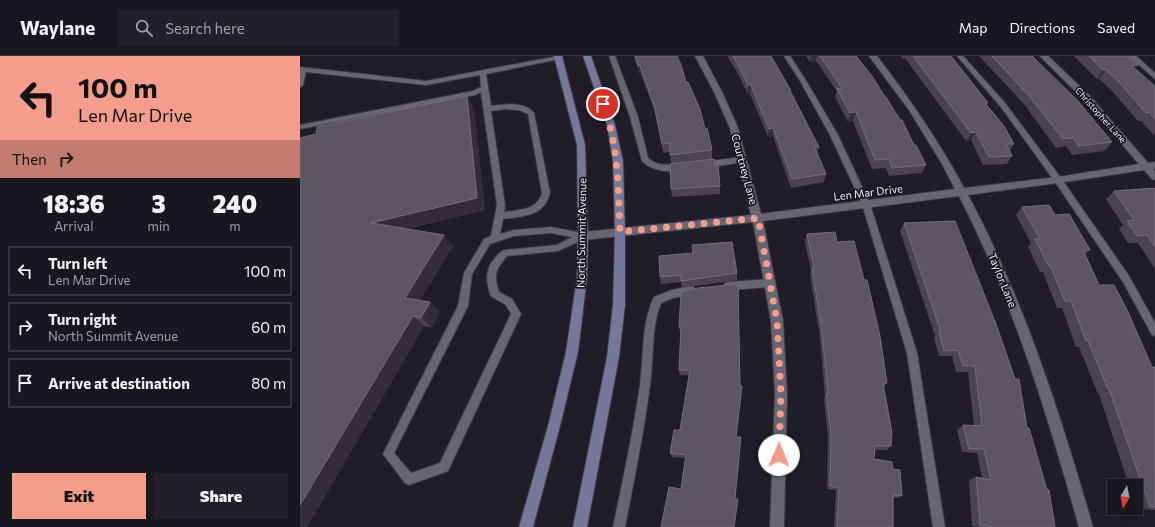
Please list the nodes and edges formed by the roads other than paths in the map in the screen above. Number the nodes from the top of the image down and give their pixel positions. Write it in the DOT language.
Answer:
graph roads {
  1 [pos="568,56"];
  2 [pos="587,56"];
  3 [pos="612,56"];
  4 [pos="699,56"];
  5 [pos="787,56"];
  6 [pos="873,56"];
  7 [pos="960,56"];
  8 [pos="1044,56"];
  9 [pos="1132,56"];
  10 [pos="558,57"];
  11 [pos="302,70"];
  12 [pos="483,72"];
  13 [pos="1155,77"];
  14 [pos="300,85"];
  15 [pos="484,88"];
  16 [pos="488,109"];
  17 [pos="300,127"];
  18 [pos="742,160"];
  19 [pos="1150,166"];
  20 [pos="1155,177"];
  21 [pos="1058,180"];
  22 [pos="961,192"];
  23 [pos="866,204"];
  24 [pos="499,216"];
  25 [pos="758,218"];
  26 [pos="620,232"];
  27 [pos="583,236"];
  28 [pos="495,239"];
  29 [pos="770,283"];
  30 [pos="715,288"];
  31 [pos="699,289"];
  32 [pos="1155,332"];
  33 [pos="526,527"];
  34 [pos="580,527"];
  35 [pos="619,527"];
  36 [pos="777,527"];
  37 [pos="939,527"];
  38 [pos="1086,527"];
  1 -- 10 [label="main road"];
  2 -- 26 [label="main road"];
  3 -- 18 [label="lane"];
  4 -- 18 [label="street, Courtney Lane"];
  5 -- 23 [label="lane"];
  6 -- 22 [label="street, Taylor Lane"];
  7 -- 21 [label="lane"];
  8 -- 19 [label="street, Christopher Lane"];
  9 -- 13 [label="lane"];
  10 -- 12 [label="lane"];
  10 -- 27 [label="main road, North Summit Avenue"];
  11 -- 12 [label="lane"];
  11 -- 14 [label="lane"];
  12 -- 15 [label="lane"];
  15 -- 16 [label="lane"];
  15 -- 17 [label="lane"];
  16 -- 24 [label="lane"];
  16 -- 24 [label="lane"];
  18 -- 25 [label="street, Courtney Lane"];
  19 -- 20 [label="street, Christopher Lane"];
  19 -- 21 [label="street, Len Mar Drive"];
  21 -- 22 [label="street, Len Mar Drive"];
  21 -- 32 [label="lane"];
  22 -- 23 [label="street, Len Mar Drive"];
  22 -- 38 [label="street, Taylor Lane"];
  23 -- 25 [label="street, Len Mar Drive"];
  23 -- 37 [label="lane"];
  24 -- 28 [label="lane"];
  25 -- 26 [label="street, Len Mar Drive"];
  25 -- 29 [label="street, Courtney Lane"];
  26 -- 27 [label="street, Len Mar Drive"];
  26 -- 34 [label="main road"];
  27 -- 28 [label="lane"];
  27 -- 28 [label="lane"];
  27 -- 33 [label="main road, North Summit Avenue"];
  29 -- 30 [label="lane"];
  29 -- 36 [label="street, Courtney Lane"];
  31 -- 35 [label="lane"];
}
